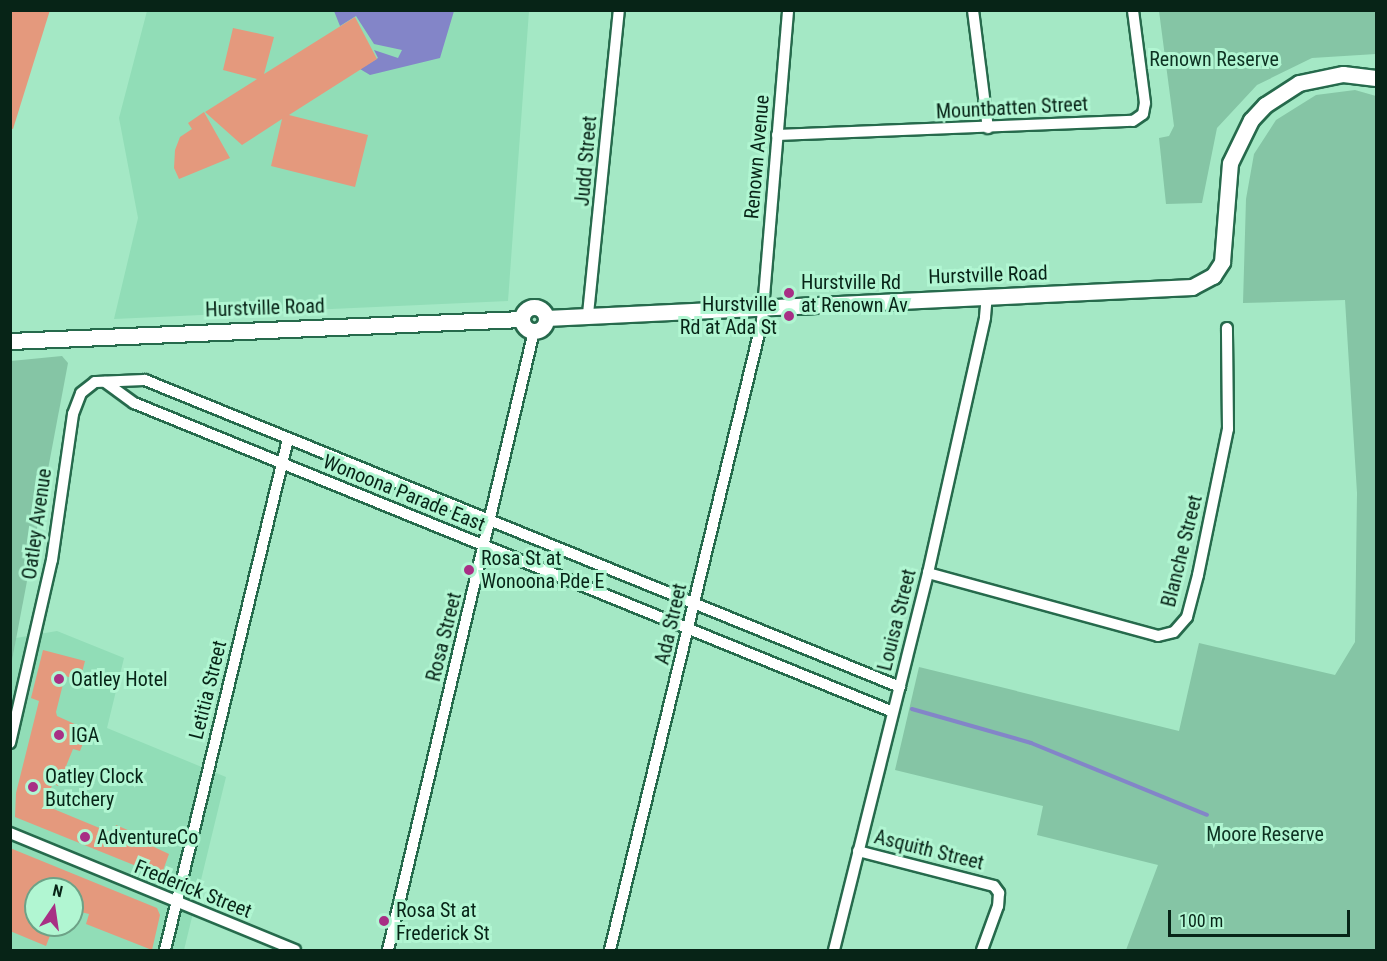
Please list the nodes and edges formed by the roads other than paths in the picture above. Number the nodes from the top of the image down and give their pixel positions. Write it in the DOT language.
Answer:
graph roads {
  1 [pos="619,10"];
  2 [pos="788,10"];
  3 [pos="974,10"];
  4 [pos="1133,10"];
  5 [pos="1377,78"];
  6 [pos="988,128"];
  7 [pos="777,135"];
  8 [pos="987,296"];
  9 [pos="763,306"];
  10 [pos="588,314"];
  11 [pos="546,318"];
  12 [pos="522,319"];
  13 [pos="1227,328"];
  14 [pos="534,331"];
  15 [pos="10,341"];
  16 [pos="105,382"];
  17 [pos="73,414"];
  18 [pos="288,439"];
  19 [pos="282,464"];
  20 [pos="490,522"];
  21 [pos="485,545"];
  22 [pos="927,573"];
  23 [pos="695,603"];
  24 [pos="689,628"];
  25 [pos="900,687"];
  26 [pos="893,711"];
  27 [pos="10,743"];
  28 [pos="10,833"];
  29 [pos="858,851"];
  30 [pos="177,902"];
  31 [pos="165,951"];
  32 [pos="295,951"];
  33 [pos="388,951"];
  34 [pos="610,951"];
  35 [pos="834,951"];
  36 [pos="982,951"];
  1 -- 10 [label="street, Judd Street"];
  2 -- 7 [label="street, Renown Avenue"];
  3 -- 6 [label="street"];
  4 -- 6 [label="street, Mountbatten Street"];
  5 -- 8 [label="main road, Hurstville Road"];
  6 -- 7 [label="street, Mountbatten Street"];
  7 -- 9 [label="street, Renown Avenue"];
  8 -- 9 [label="main road, Hurstville Road"];
  8 -- 22 [label="street, Louisa Street"];
  9 -- 10 [label="main road, Hurstville Road"];
  9 -- 23 [label="street, Ada Street"];
  10 -- 11 [label="main road, Hurstville Road"];
  11 -- 12 [label="main road"];
  11 -- 14 [label="main road"];
  12 -- 14 [label="main road"];
  12 -- 15 [label="main road, Hurstville Road"];
  13 -- 22 [label="street, Blanche Street"];
  14 -- 20 [label="street, Rosa Street"];
  16 -- 17 [label="street, Wonoona Parade East"];
  16 -- 18 [label="street, Wonoona Parade East"];
  16 -- 19 [label="street, Wonoona Parade East"];
  17 -- 27 [label="street, Oatley Avenue"];
  18 -- 19 [label="street, Letitia Street"];
  18 -- 20 [label="street, Wonoona Parade East"];
  19 -- 21 [label="street, Wonoona Parade East"];
  19 -- 30 [label="street, Letitia Street"];
  20 -- 21 [label="street, Rosa Street"];
  20 -- 23 [label="street, Wonoona Parade East"];
  21 -- 24 [label="street, Wonoona Parade East"];
  21 -- 33 [label="street, Rosa Street"];
  22 -- 25 [label="street, Louisa Street"];
  23 -- 24 [label="street, Ada Street"];
  23 -- 25 [label="street, Wonoona Parade East"];
  24 -- 26 [label="street, Wonoona Parade East"];
  24 -- 34 [label="street, Ada Street"];
  25 -- 26 [label="street, Louisa Street"];
  26 -- 29 [label="street, Louisa Street"];
  28 -- 30 [label="street, Frederick Street"];
  29 -- 35 [label="street, Louisa Street"];
  29 -- 36 [label="street, Asquith Street"];
  30 -- 31 [label="street, Letitia Street"];
  30 -- 32 [label="street, Frederick Street"];
}
